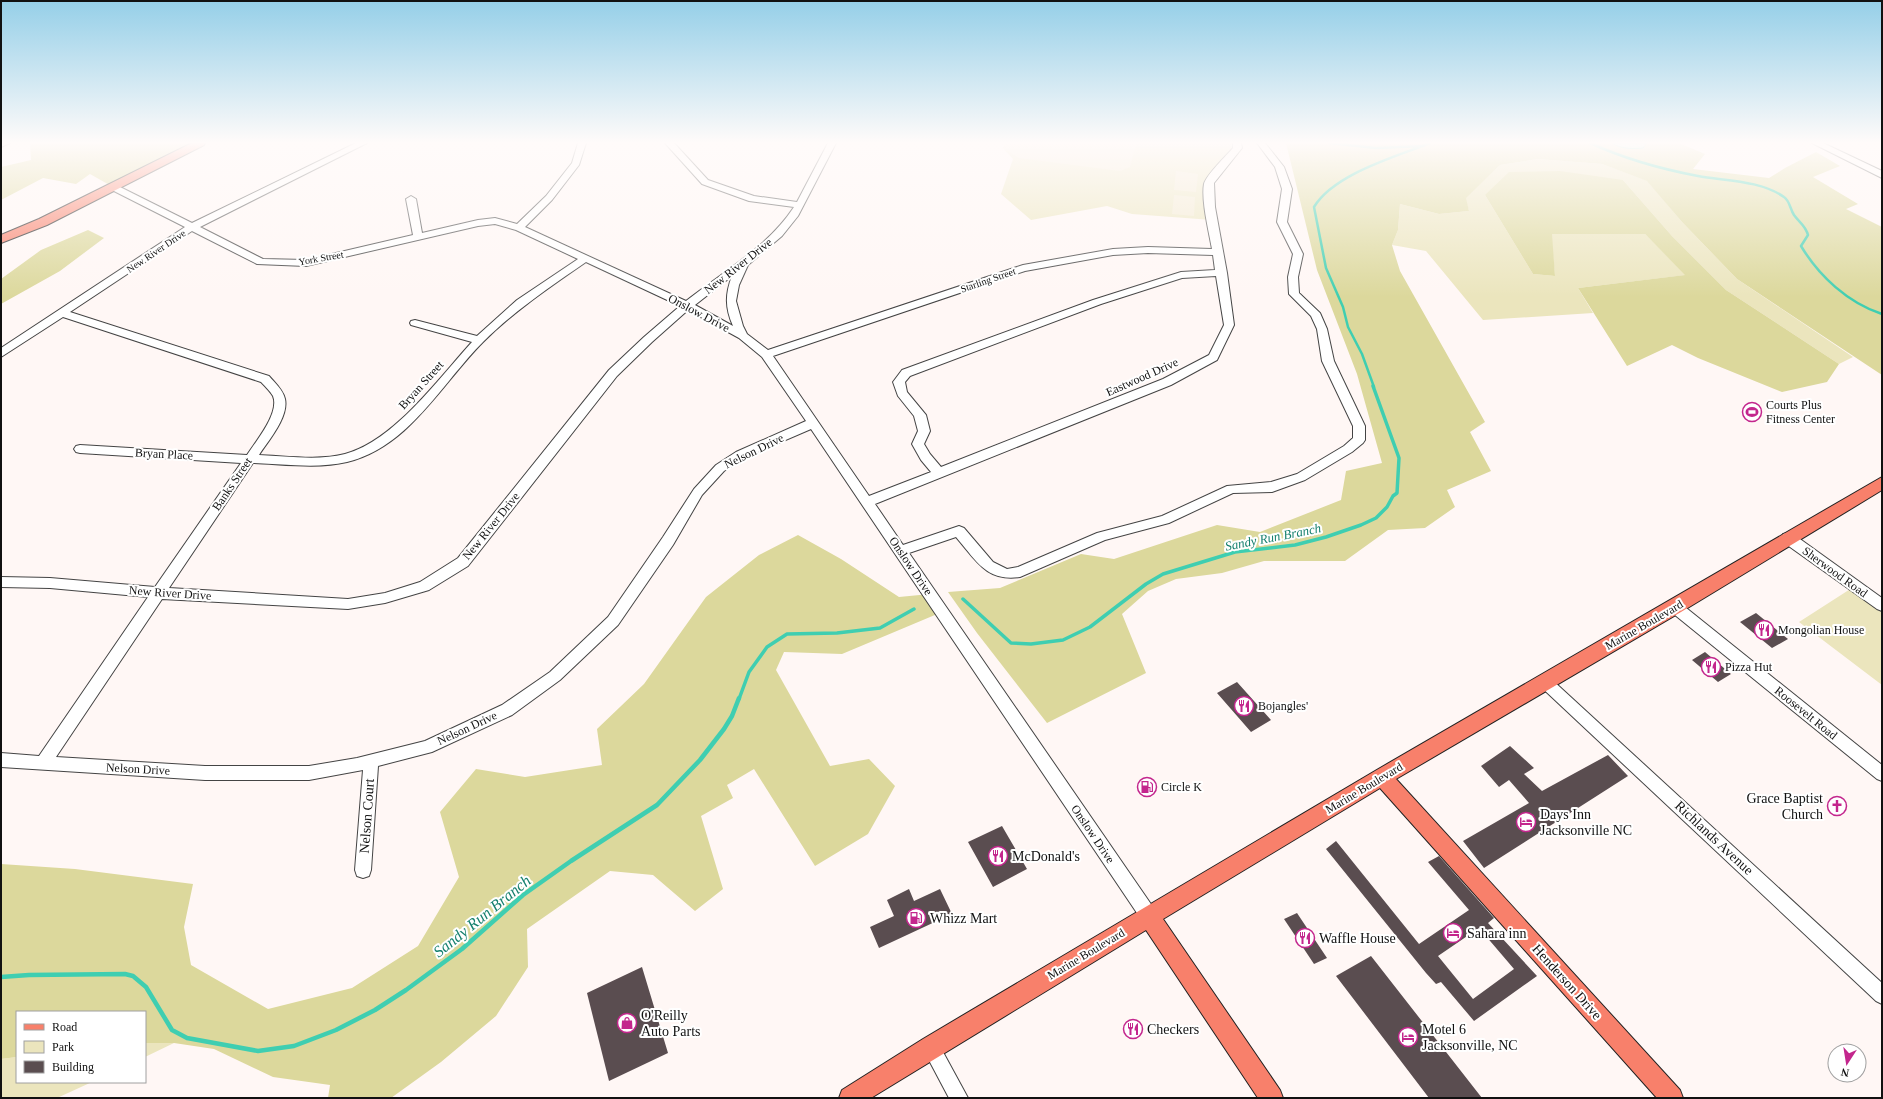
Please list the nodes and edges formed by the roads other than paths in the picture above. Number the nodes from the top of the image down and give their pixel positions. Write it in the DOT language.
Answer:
graph roads {
  1 [pos="98,194"];
  2 [pos="127,194"];
  3 [pos="258,194"];
  4 [pos="552,194"];
  5 [pos="739,194"];
  6 [pos="805,194"];
  7 [pos="1209,194"];
  8 [pos="1286,194"];
  9 [pos="411,199"];
  10 [pos="799,205"];
  11 [pos="192,227"];
  12 [pos="519,228"];
  13 [pos="418,238"];
  14 [pos="1,239"];
  15 [pos="1218,252"];
  16 [pos="584,259"];
  17 [pos="745,261"];
  18 [pos="1222,273"];
  19 [pos="687,305"];
  20 [pos="62,313"];
  21 [pos="415,323"];
  22 [pos="743,336"];
  23 [pos="479,340"];
  24 [pos="1,353"];
  25 [pos="766,354"];
  26 [pos="813,423"];
  27 [pos="80,449"];
  28 [pos="249,459"];
  29 [pos="939,473"];
  30 [pos="1882,483"];
  31 [pos="867,502"];
  32 [pos="1788,538"];
  33 [pos="900,551"];
  34 [pos="1,582"];
  35 [pos="160,593"];
  36 [pos="1882,605"];
  37 [pos="1675,607"];
  38 [pos="1545,682"];
  39 [pos="1,760"];
  40 [pos="371,762"];
  41 [pos="43,763"];
  42 [pos="1882,774"];
  43 [pos="1382,777"];
  44 [pos="364,870"];
  45 [pos="1149,916"];
  46 [pos="1882,995"];
  47 [pos="932,1046"];
  48 [pos="850,1098"];
  49 [pos="959,1098"];
  50 [pos="1272,1098"];
  51 [pos="1672,1098"];
  1 -- 14 [label="main road"];
  2 -- 11 [label="street, York Street"];
  3 -- 11 [label="street, New River Drive"];
  4 -- 12 [label="street"];
  5 -- 10 [label="street"];
  6 -- 10 [label="street, New River Drive"];
  7 -- 15 [label="street, Eastwood Drive"];
  8 -- 33 [label="street"];
  9 -- 13 [label="street"];
  10 -- 17 [label="street, New River Drive"];
  11 -- 13 [label="street, York Street"];
  11 -- 20 [label="street, New River Drive"];
  12 -- 13 [label="street, York Street"];
  12 -- 16 [label="street, Onslow Drive"];
  15 -- 18 [label="street, Eastwood Drive"];
  15 -- 25 [label="street, Starling Street"];
  16 -- 19 [label="street, Onslow Drive"];
  16 -- 23 [label="street, Bryan Street"];
  17 -- 19 [label="street, New River Drive"];
  17 -- 22 [label="street"];
  18 -- 29 [label="street, Eastwood Drive"];
  18 -- 29 [label="street"];
  19 -- 22 [label="street, Onslow Drive"];
  19 -- 35 [label="street, New River Drive"];
  20 -- 24 [label="street, New River Drive"];
  20 -- 28 [label="street, Banks Street"];
  21 -- 23 [label="street"];
  22 -- 25 [label="street, Onslow Drive"];
  23 -- 28 [label="street, Bryan Street"];
  25 -- 26 [label="street, Onslow Drive"];
  26 -- 31 [label="street, Onslow Drive"];
  26 -- 40 [label="street, Nelson Drive"];
  27 -- 28 [label="street, Bryan Place"];
  28 -- 35 [label="street, Banks Street"];
  29 -- 31 [label="street, Eastwood Drive"];
  30 -- 32 [label="main road, Marine Boulevard"];
  31 -- 33 [label="street, Onslow Drive"];
  32 -- 36 [label="street, Sherwood Road"];
  32 -- 37 [label="main road, Marine Boulevard"];
  33 -- 45 [label="street, Onslow Drive"];
  34 -- 35 [label="street, New River Drive"];
  35 -- 41 [label="street, Banks Street"];
  37 -- 38 [label="main road, Marine Boulevard"];
  37 -- 42 [label="street, Roosevelt Road"];
  38 -- 43 [label="main road, Marine Boulevard"];
  38 -- 46 [label="street, Richlands Avenue"];
  39 -- 41 [label="street, Nelson Drive"];
  40 -- 41 [label="street, Nelson Drive"];
  40 -- 44 [label="street, Nelson Court"];
  43 -- 45 [label="main road, Marine Boulevard"];
  43 -- 51 [label="main road, Henderson Drive"];
  45 -- 47 [label="main road, Marine Boulevard"];
  45 -- 50 [label="main road, Onslow Drive"];
  47 -- 48 [label="main road, Marine Boulevard"];
  47 -- 49 [label="street"];
}
